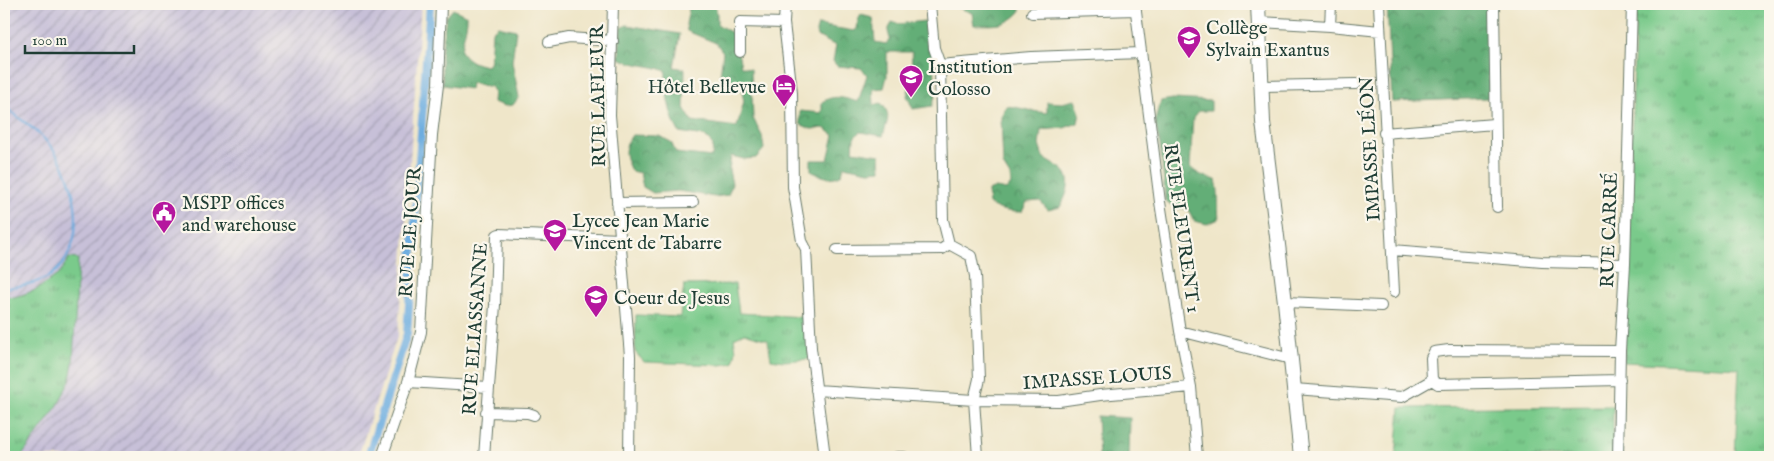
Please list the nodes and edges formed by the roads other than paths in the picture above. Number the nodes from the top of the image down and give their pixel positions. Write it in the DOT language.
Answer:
graph roads {
  1 [pos="441,4"];
  2 [pos="613,4"];
  3 [pos="785,4"];
  4 [pos="930,4"];
  5 [pos="1258,4"];
  6 [pos="1331,4"];
  7 [pos="1379,4"];
  8 [pos="1494,4"];
  9 [pos="1632,4"];
  10 [pos="1135,7"];
  11 [pos="1032,13"];
  12 [pos="1259,22"];
  13 [pos="784,23"];
  14 [pos="1330,26"];
  15 [pos="1380,31"];
  16 [pos="613,41"];
  17 [pos="549,42"];
  18 [pos="740,52"];
  19 [pos="1141,53"];
  20 [pos="940,65"];
  21 [pos="1356,84"];
  22 [pos="1261,86"];
  23 [pos="1494,124"];
  24 [pos="1384,132"];
  25 [pos="693,202"];
  26 [pos="617,203"];
  27 [pos="1497,207"];
  28 [pos="620,239"];
  29 [pos="949,244"];
  30 [pos="837,250"];
  31 [pos="1392,250"];
  32 [pos="1625,264"];
  33 [pos="1394,292"];
  34 [pos="1285,302"];
  35 [pos="1381,306"];
  36 [pos="1180,332"];
  37 [pos="1620,352"];
  38 [pos="1291,359"];
  39 [pos="1432,380"];
  40 [pos="1620,380"];
  41 [pos="408,382"];
  42 [pos="488,387"];
  43 [pos="1191,387"];
  44 [pos="1294,389"];
  45 [pos="816,390"];
  46 [pos="974,400"];
  47 [pos="486,412"];
  48 [pos="534,415"];
  49 [pos="382,457"];
  50 [pos="484,457"];
  51 [pos="629,457"];
  52 [pos="825,457"];
  53 [pos="898,457"];
  54 [pos="904,457"];
  55 [pos="978,457"];
  56 [pos="1197,457"];
  57 [pos="1301,457"];
  58 [pos="1618,457"];
  1 -- 41 [label="street, RUE LE JOUR"];
  2 -- 16 [label="street, RUE LAFLEUR"];
  3 -- 13 [label="street"];
  4 -- 20 [label="street"];
  5 -- 12 [label="main road"];
  6 -- 14 [label="street"];
  7 -- 15 [label="street, IMPASSE LÉON"];
  8 -- 23 [label="street"];
  9 -- 32 [label="street, RUE CARRÉ"];
  10 -- 11 [label="street"];
  10 -- 19 [label="street, RUE FLEURENT 1"];
  12 -- 14 [label="street"];
  12 -- 22 [label="main road"];
  13 -- 18 [label="street"];
  13 -- 45 [label="street"];
  14 -- 15 [label="street"];
  15 -- 24 [label="street, IMPASSE LÉON"];
  16 -- 17 [label="street"];
  16 -- 26 [label="street, RUE LAFLEUR"];
  19 -- 20 [label="street"];
  19 -- 36 [label="street, RUE FLEURENT 1"];
  20 -- 29 [label="street"];
  21 -- 22 [label="street"];
  22 -- 34 [label="main road"];
  23 -- 24 [label="street"];
  23 -- 27 [label="street"];
  24 -- 31 [label="street, IMPASSE LÉON"];
  25 -- 26 [label="street"];
  26 -- 28 [label="street, RUE LAFLEUR"];
  28 -- 42 [label="street, RUE ELIASSANNE"];
  28 -- 51 [label="street, RUE LAFLEUR"];
  29 -- 30 [label="street"];
  29 -- 46 [label="street"];
  31 -- 32 [label="street"];
  31 -- 33 [label="street, IMPASSE LÉON"];
  32 -- 37 [label="street, RUE CARRÉ"];
  34 -- 35 [label="street"];
  34 -- 38 [label="main road"];
  36 -- 38 [label="street"];
  36 -- 43 [label="street, RUE FLEURENT 1"];
  37 -- 39 [label="street"];
  37 -- 40 [label="street, RUE CARRÉ"];
  38 -- 44 [label="main road"];
  39 -- 40 [label="street"];
  39 -- 44 [label="street"];
  40 -- 58 [label="street, RUE CARRÉ"];
  41 -- 42 [label="street"];
  41 -- 49 [label="street, RUE LE JOUR"];
  42 -- 47 [label="street, RUE ELIASSANNE"];
  43 -- 46 [label="street, IMPASSE LOUIS"];
  43 -- 56 [label="street, RUE FLEURENT 1"];
  44 -- 57 [label="main road"];
  45 -- 46 [label="street, IMPASSE LOUIS"];
  45 -- 52 [label="street"];
  46 -- 55 [label="street"];
  47 -- 48 [label="street"];
  47 -- 50 [label="street, RUE ELIASSANNE"];
  53 -- 54 [label="street"];
}
